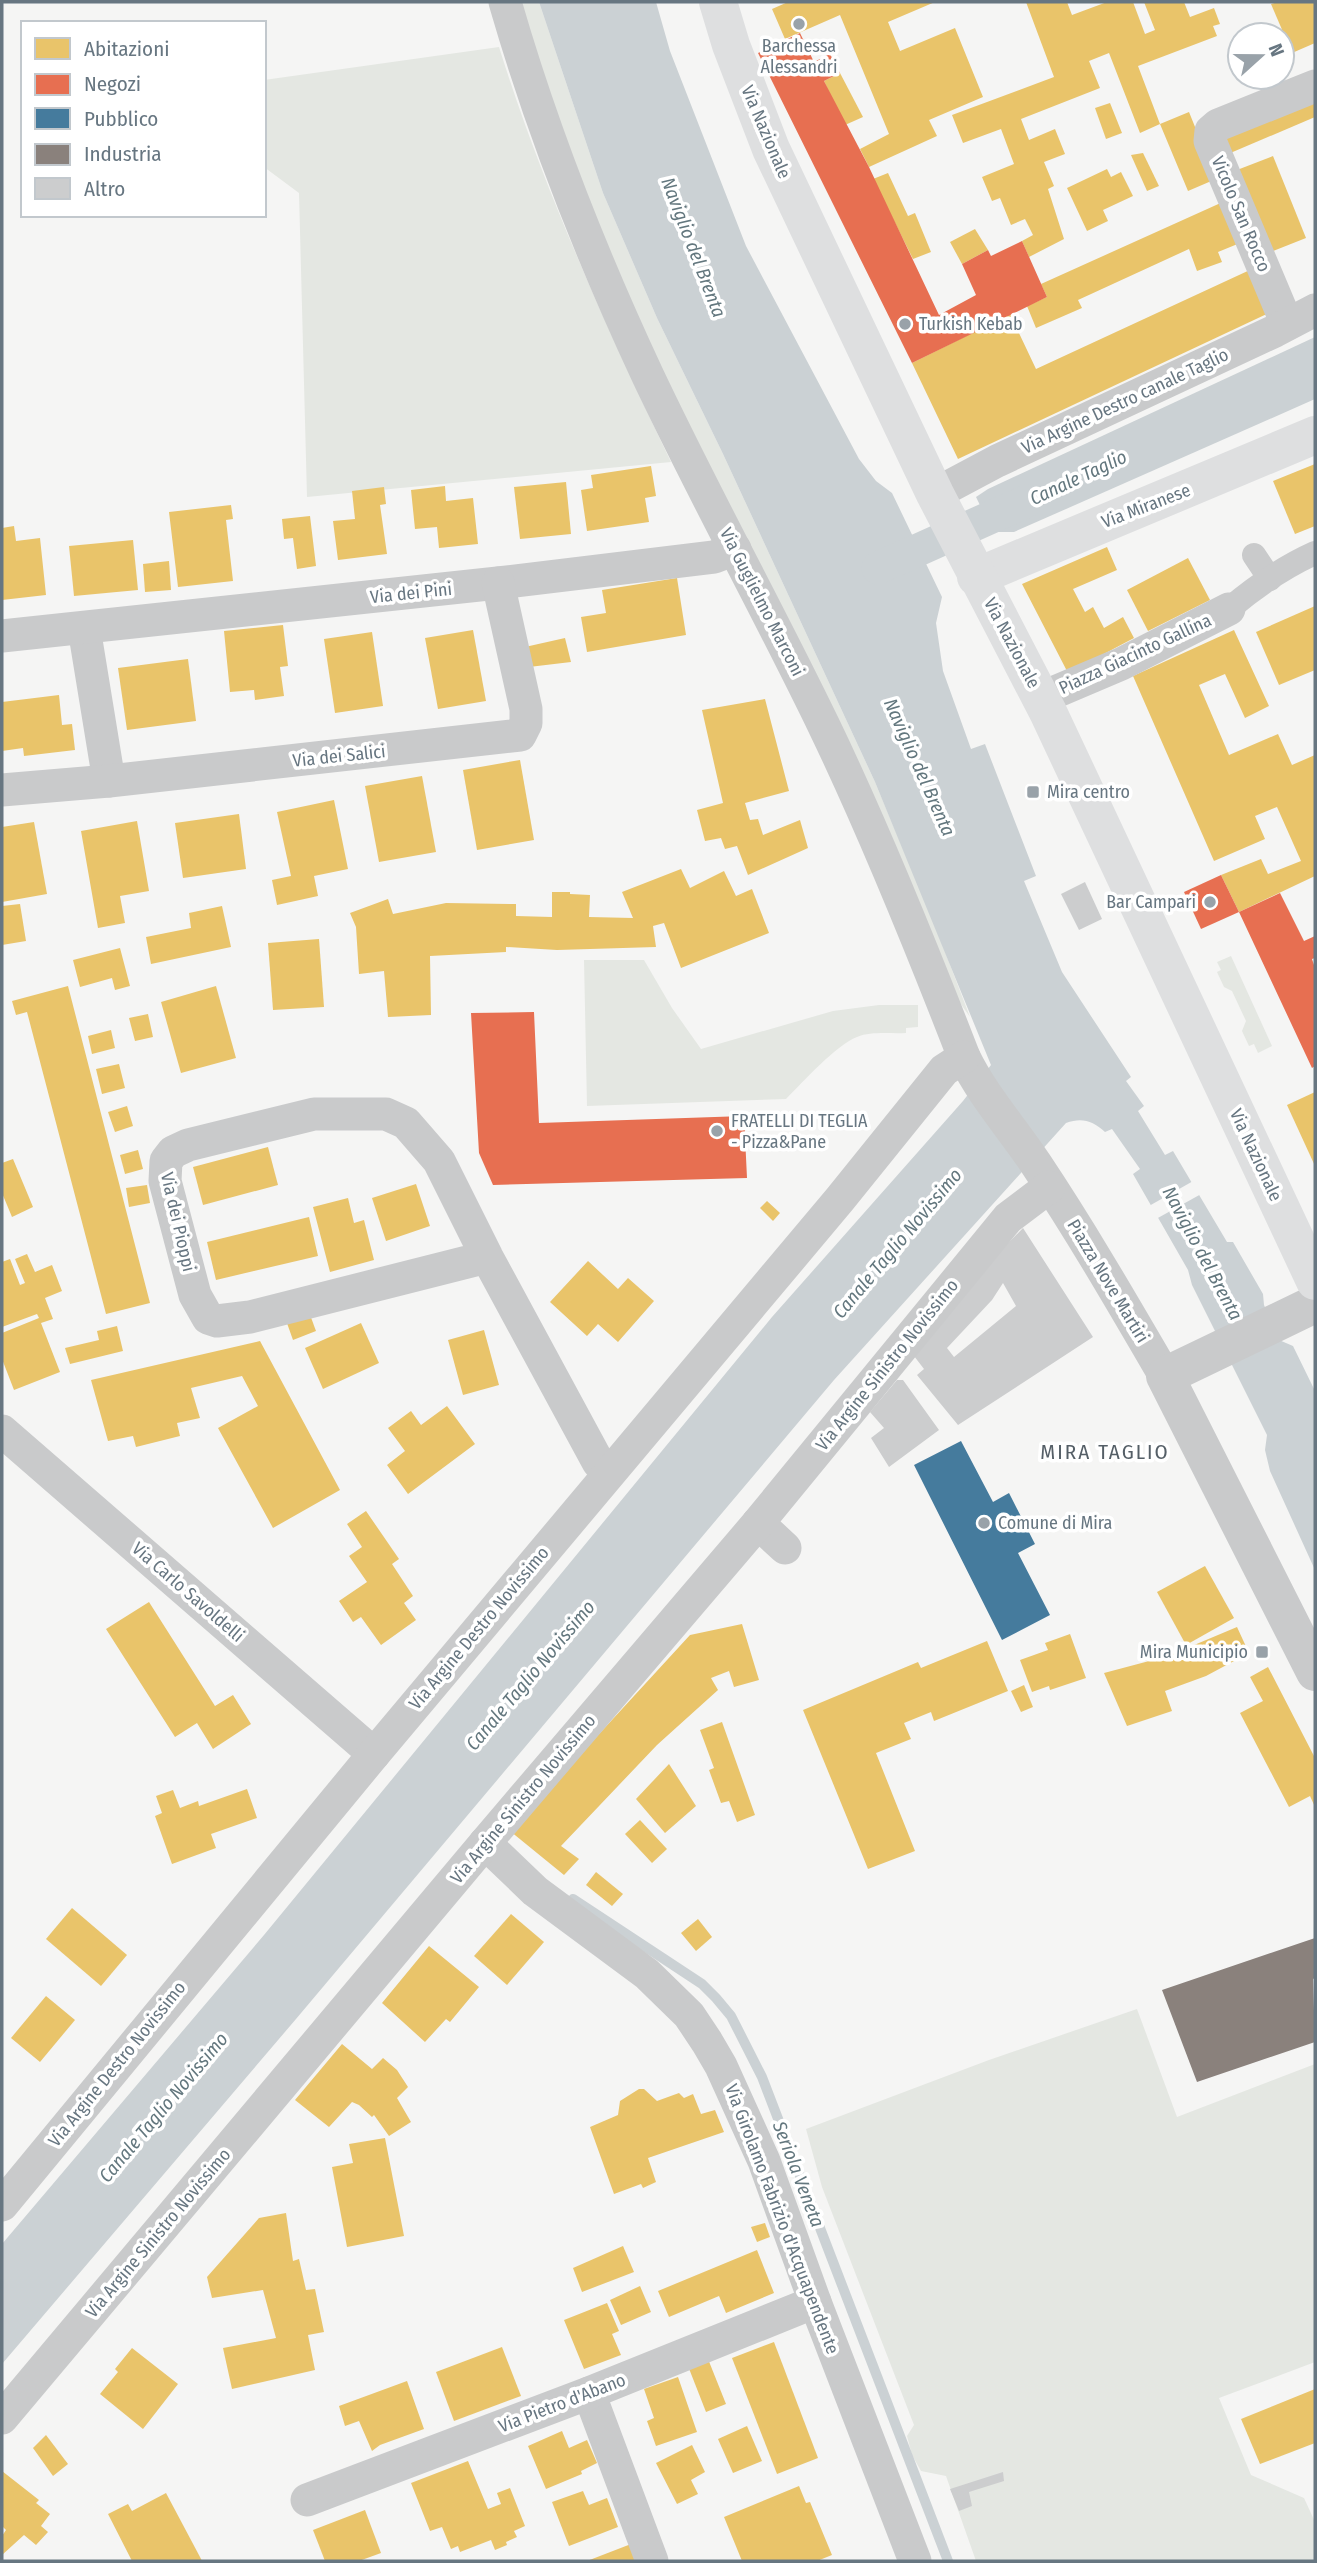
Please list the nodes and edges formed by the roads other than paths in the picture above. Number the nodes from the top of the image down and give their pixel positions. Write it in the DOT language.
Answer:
graph roads {
  1 [pos="505,2"];
  2 [pos="718,2"];
  3 [pos="1315,86"];
  4 [pos="1301,317"];
  5 [pos="1315,435"];
  6 [pos="937,498"];
  7 [pos="735,549"];
  8 [pos="1315,553"];
  9 [pos="1254,555"];
  10 [pos="972,569"];
  11 [pos="1270,579"];
  12 [pos="498,583"];
  13 [pos="1229,609"];
  14 [pos="84,628"];
  15 [pos="2,636"];
  16 [pos="1041,698"];
  17 [pos="108,781"];
  18 [pos="2,790"];
  19 [pos="969,1068"];
  20 [pos="1042,1175"];
  21 [pos="487,1257"];
  22 [pos="1315,1281"];
  23 [pos="1315,1304"];
  24 [pos="1165,1376"];
  25 [pos="2,1431"];
  26 [pos="609,1473"];
  27 [pos="758,1523"];
  28 [pos="785,1548"];
  29 [pos="1315,1672"];
  30 [pos="374,1754"];
  31 [pos="485,1843"];
  32 [pos="2,2205"];
  33 [pos="815,2302"];
  34 [pos="589,2393"];
  35 [pos="2,2418"];
  36 [pos="307,2500"];
  37 [pos="652,2561"];
  38 [pos="913,2561"];
  1 -- 7 [label="street, Via Guglielmo Marconi"];
  2 -- 6 [label="main road, Via Nazionale"];
  3 -- 4 [label="street, Vicolo San Rocco"];
  4 -- 6 [label="street, Via Argine Destro canale Taglio"];
  5 -- 10 [label="main road, Via Miranese"];
  6 -- 10 [label="main road, Via Nazionale"];
  7 -- 12 [label="street, Via dei Pini"];
  7 -- 19 [label="street, Via Guglielmo Marconi"];
  8 -- 11 [label="street"];
  9 -- 11 [label="street"];
  10 -- 16 [label="main road, Via Nazionale"];
  11 -- 13 [label="street"];
  12 -- 14 [label="street, Via dei Pini"];
  12 -- 17 [label="street, Via dei Salici"];
  13 -- 16 [label="street, Piazza Giacinto Gallina"];
  14 -- 15 [label="street, Via dei Pini"];
  14 -- 17 [label="street"];
  16 -- 22 [label="main road, Via Nazionale"];
  17 -- 18 [label="street, Via dei Salici"];
  19 -- 20 [label="street, Via Guglielmo Marconi"];
  19 -- 26 [label="street, Via Argine Destro Novissimo"];
  20 -- 24 [label="street, Piazza Nove Martiri"];
  20 -- 27 [label="street, Via Argine Sinistro Novissimo"];
  21 -- 21 [label="street, Via dei Pioppi"];
  21 -- 26 [label="street, Via dei Pioppi"];
  23 -- 24 [label="street"];
  24 -- 29 [label="street, Piazza Nove Martiri"];
  25 -- 30 [label="street, Via Carlo Savoldelli"];
  26 -- 30 [label="street, Via Argine Destro Novissimo"];
  27 -- 28 [label="street"];
  27 -- 31 [label="street, Via Argine Sinistro Novissimo"];
  30 -- 32 [label="street, Via Argine Destro Novissimo"];
  31 -- 33 [label="street, Via Girolamo Fabrizio d'Acquapendente"];
  31 -- 35 [label="street, Via Argine Sinistro Novissimo"];
  33 -- 34 [label="street, Via Pietro d'Abano"];
  33 -- 38 [label="street, Via Girolamo Fabrizio d'Acquapendente"];
  34 -- 36 [label="street, Via Pietro d'Abano"];
  34 -- 37 [label="street"];
}
